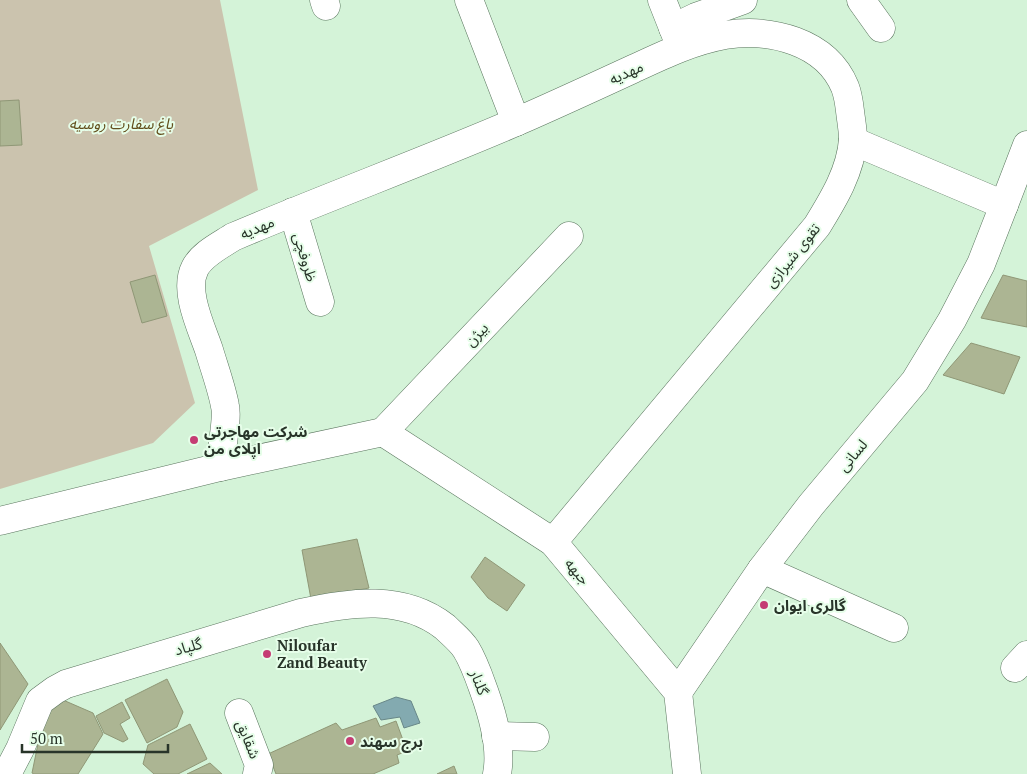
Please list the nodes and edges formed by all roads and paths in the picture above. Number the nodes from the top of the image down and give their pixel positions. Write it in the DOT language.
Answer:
graph roads {
  1 [pos="469,0"];
  2 [pos="662,0"];
  3 [pos="743,0"];
  4 [pos="861,0"];
  5 [pos="881,28"];
  6 [pos="677,38"];
  7 [pos="516,122"];
  8 [pos="853,141"];
  9 [pos="1027,145"];
  10 [pos="1004,205"];
  11 [pos="292,212"];
  12 [pos="569,236"];
  13 [pos="320,302"];
  14 [pos="383,432"];
  15 [pos="220,467"];
  16 [pos="0,521"];
  17 [pos="554,542"];
  18 [pos="762,569"];
  19 [pos="420,613"];
  20 [pos="894,628"];
  21 [pos="678,692"];
  22 [pos="239,713"];
  23 [pos="496,736"];
  24 [pos="535,737"];
  25 [pos="258,769"];
  26 [pos="7,774"];
  27 [pos="497,774"];
  28 [pos="687,774"];
  1 -- 7 [label="street"];
  2 -- 6 [label="street"];
  3 -- 6 [label="street"];
  4 -- 5 [label="street"];
  6 -- 7 [label="street, مهدیه"];
  6 -- 8 [label="street, تقوی شیرازی"];
  7 -- 11 [label="street, مهدیه"];
  8 -- 10 [label="street"];
  8 -- 17 [label="street, تقوی شیرازی"];
  9 -- 10 [label="street, لسانی"];
  10 -- 18 [label="street, لسانی"];
  11 -- 13 [label="street, ظروفچی"];
  11 -- 15 [label="street, مهدیه"];
  12 -- 14 [label="street, بیژن"];
  14 -- 15 [label="street"];
  14 -- 17 [label="street, جبهه"];
  15 -- 16 [label="street"];
  17 -- 21 [label="street, جبهه"];
  18 -- 20 [label="street"];
  18 -- 21 [label="street, لسانی"];
  19 -- 23 [label="street, گلنار"];
  19 -- 26 [label="street, گلپاد"];
  21 -- 28 [label="street"];
  22 -- 25 [label="street, شقایق"];
  23 -- 24 [label="street"];
  23 -- 27 [label="street, گلنار"];
}
